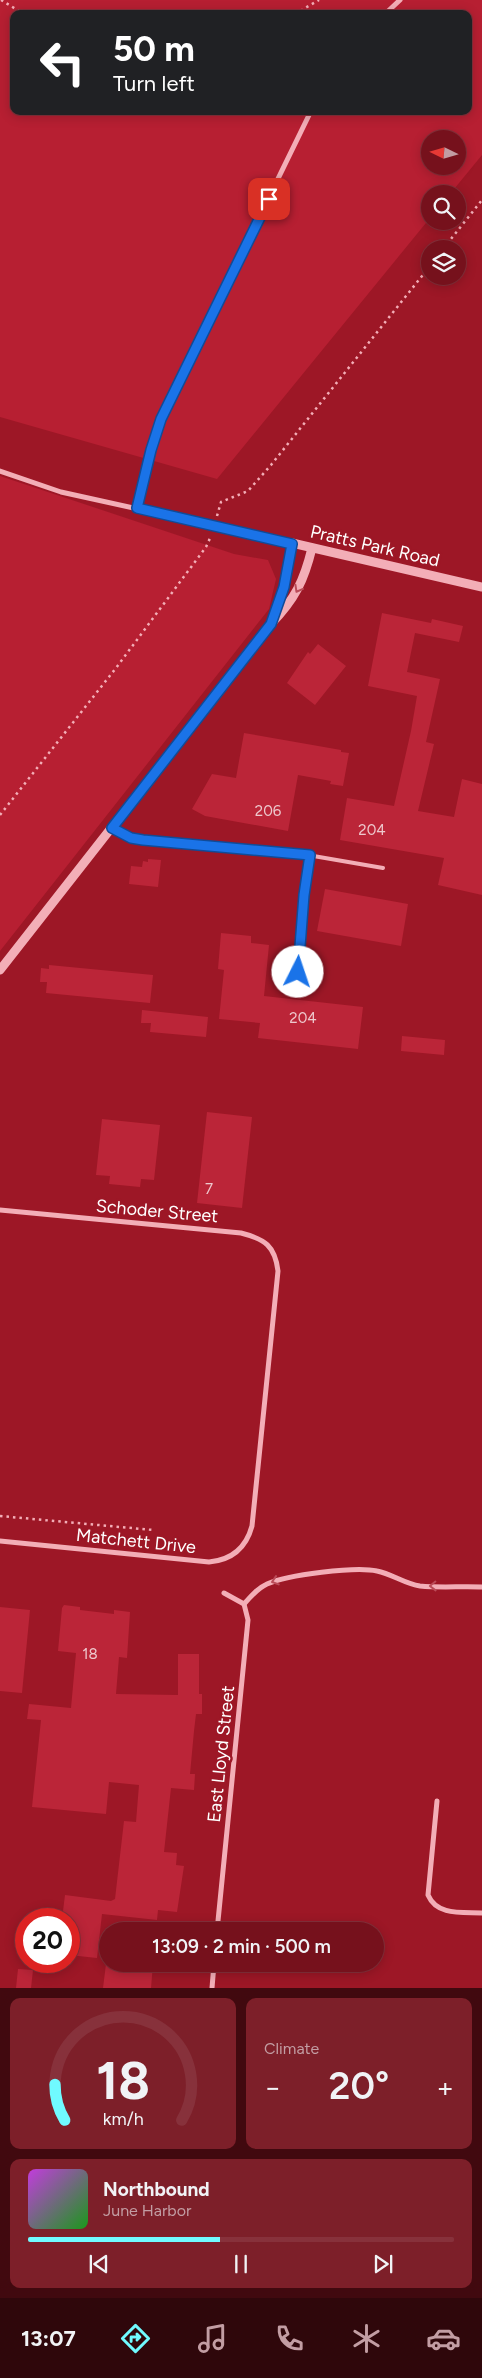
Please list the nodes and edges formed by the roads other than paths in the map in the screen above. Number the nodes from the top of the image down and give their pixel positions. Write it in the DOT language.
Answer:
graph roads {
  1 [pos="400,0"];
  2 [pos="389,10"];
  3 [pos="309,115"];
  4 [pos="0,471"];
  5 [pos="137,508"];
  6 [pos="292,544"];
  7 [pos="312,548"];
  8 [pos="482,587"];
  9 [pos="271,624"];
  10 [pos="112,828"];
  11 [pos="310,855"];
  12 [pos="383,868"];
  13 [pos="0,970"];
  14 [pos="298,972"];
  15 [pos="0,1210"];
  16 [pos="252,1526"];
  17 [pos="0,1541"];
  18 [pos="482,1587"];
  19 [pos="224,1593"];
  20 [pos="244,1604"];
  21 [pos="437,1801"];
  22 [pos="482,1913"];
  23 [pos="218,1922"];
  24 [pos="213,1972"];
  25 [pos="212,1988"];
  1 -- 2 [label="street"];
  3 -- 5 [label="street"];
  4 -- 5 [label="street, Pratts Park Road"];
  5 -- 6 [label="street, Pratts Park Road"];
  6 -- 7 [label="street, Pratts Park Road"];
  6 -- 9 [label="street"];
  7 -- 8 [label="street, Pratts Park Road"];
  7 -- 9 [label="street, one-way"];
  9 -- 10 [label="street"];
  10 -- 11 [label="lane"];
  10 -- 13 [label="street"];
  11 -- 12 [label="lane"];
  11 -- 14 [label="lane"];
  15 -- 16 [label="street, Schoder Street"];
  16 -- 17 [label="street, Matchett Drive"];
  18 -- 20 [label="street, one-way"];
  19 -- 20 [label="street"];
  20 -- 23 [label="street, East Lloyd Street"];
  21 -- 22 [label="street"];
  24 -- 25 [label="street"];
}
